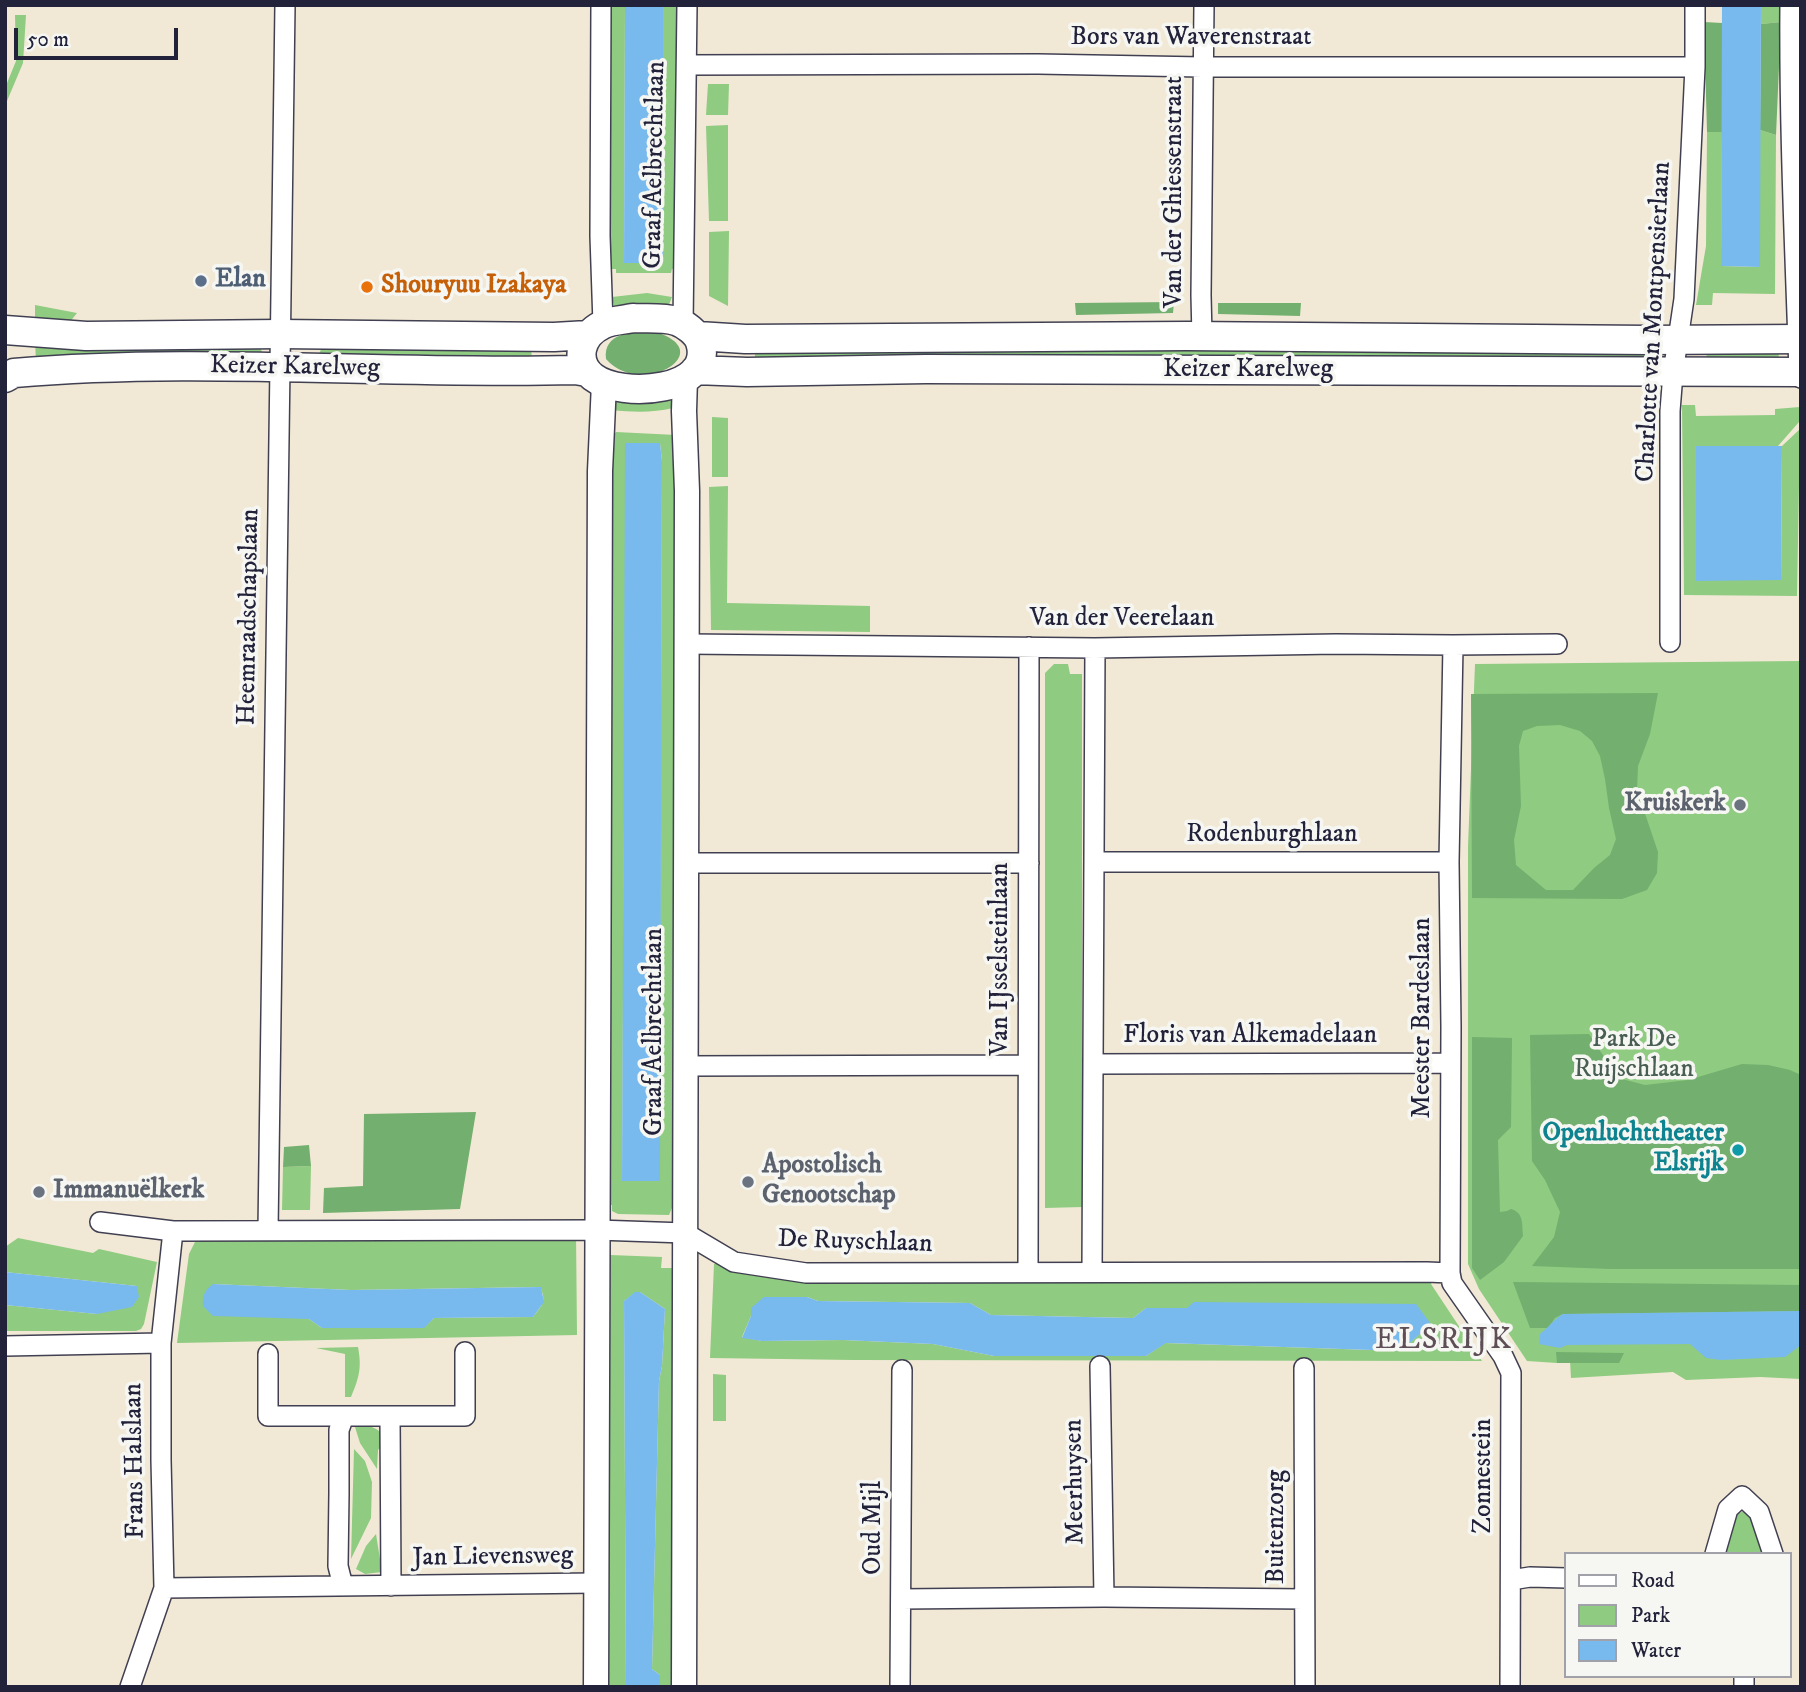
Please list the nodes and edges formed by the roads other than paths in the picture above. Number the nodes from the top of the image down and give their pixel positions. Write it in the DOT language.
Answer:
graph roads {
  1 [pos="285,5"];
  2 [pos="601,5"];
  3 [pos="687,5"];
  4 [pos="1204,5"];
  5 [pos="1695,5"];
  6 [pos="1790,5"];
  7 [pos="687,65"];
  8 [pos="1202,67"];
  9 [pos="1695,67"];
  10 [pos="1795,67"];
  11 [pos="5,330"];
  12 [pos="595,330"];
  13 [pos="691,330"];
  14 [pos="280,334"];
  15 [pos="1202,337"];
  16 [pos="1679,339"];
  17 [pos="1799,339"];
  18 [pos="280,368"];
  19 [pos="1674,373"];
  20 [pos="690,374"];
  21 [pos="1800,374"];
  22 [pos="5,378"];
  23 [pos="595,378"];
  24 [pos="1671,642"];
  25 [pos="687,644"];
  26 [pos="1557,644"];
  27 [pos="1453,645"];
  28 [pos="1029,647"];
  29 [pos="1095,648"];
  30 [pos="1094,862"];
  31 [pos="686,863"];
  32 [pos="1029,863"];
  33 [pos="1449,863"];
  34 [pos="1450,1063"];
  35 [pos="1093,1064"];
  36 [pos="1028,1065"];
  37 [pos="686,1066"];
  38 [pos="100,1222"];
  39 [pos="268,1230"];
  40 [pos="597,1230"];
  41 [pos="173,1231"];
  42 [pos="685,1233"];
  43 [pos="1092,1271"];
  44 [pos="1028,1272"];
  45 [pos="1450,1273"];
  46 [pos="161,1343"];
  47 [pos="5,1346"];
  48 [pos="464,1352"];
  49 [pos="268,1354"];
  50 [pos="1100,1366"];
  51 [pos="1304,1368"];
  52 [pos="902,1370"];
  53 [pos="1511,1373"];
  54 [pos="344,1416"];
  55 [pos="390,1416"];
  56 [pos="1716,1552"];
  57 [pos="1772,1552"];
  58 [pos="1564,1578"];
  59 [pos="1510,1580"];
  60 [pos="596,1583"];
  61 [pos="343,1586"];
  62 [pos="391,1586"];
  63 [pos="163,1588"];
  64 [pos="1104,1597"];
  65 [pos="901,1599"];
  66 [pos="1304,1599"];
  67 [pos="130,1687"];
  68 [pos="596,1687"];
  69 [pos="684,1687"];
  70 [pos="901,1687"];
  71 [pos="1304,1687"];
  72 [pos="1510,1687"];
  1 -- 14 [label="street, Heemraadschapslaan"];
  2 -- 12 [label="street, Graaf Aelbrechtlaan"];
  3 -- 7 [label="street, Graaf Aelbrechtlaan"];
  4 -- 8 [label="street, Van der Ghiessenstraat"];
  5 -- 9 [label="street, Charlotte van Montpensierlaan"];
  6 -- 10 [label="street"];
  7 -- 8 [label="street, Bors van Waverenstraat"];
  7 -- 13 [label="street, Graaf Aelbrechtlaan"];
  8 -- 9 [label="street, Bors van Waverenstraat"];
  8 -- 15 [label="street, Van der Ghiessenstraat"];
  9 -- 16 [label="street, Charlotte van Montpensierlaan"];
  10 -- 17 [label="street"];
  11 -- 14 [label="main road, Keizer Karelweg"];
  12 -- 13 [label="main road"];
  12 -- 14 [label="main road, Keizer Karelweg"];
  12 -- 23 [label="main road"];
  13 -- 15 [label="main road, Keizer Karelweg"];
  13 -- 20 [label="main road"];
  14 -- 18 [label="street, Heemraadschapslaan"];
  15 -- 16 [label="main road, Keizer Karelweg"];
  16 -- 17 [label="main road, Keizer Karelweg"];
  16 -- 19 [label="street, Charlotte van Montpensierlaan"];
  17 -- 21 [label="street"];
  18 -- 22 [label="main road, Keizer Karelweg"];
  18 -- 23 [label="main road, Keizer Karelweg"];
  18 -- 39 [label="street, Heemraadschapslaan"];
  19 -- 20 [label="main road, Keizer Karelweg"];
  19 -- 21 [label="main road, Keizer Karelweg"];
  19 -- 24 [label="street, Charlotte van Montpensierlaan"];
  20 -- 23 [label="main road"];
  20 -- 25 [label="street, Graaf Aelbrechtlaan"];
  23 -- 40 [label="street"];
  25 -- 28 [label="street, Van der Veerelaan"];
  25 -- 31 [label="street, Graaf Aelbrechtlaan"];
  26 -- 27 [label="street, Van der Veerelaan"];
  27 -- 29 [label="street, Van der Veerelaan"];
  27 -- 33 [label="street, Meester Bardeslaan"];
  28 -- 29 [label="street, Van der Veerelaan"];
  28 -- 32 [label="street, Van IJsselsteinlaan"];
  29 -- 30 [label="street"];
  30 -- 33 [label="street, Rodenburghlaan"];
  30 -- 35 [label="street"];
  31 -- 32 [label="street"];
  31 -- 37 [label="street, Graaf Aelbrechtlaan"];
  32 -- 36 [label="street, Van IJsselsteinlaan"];
  33 -- 34 [label="street, Meester Bardeslaan"];
  34 -- 35 [label="street, Floris van Alkemadelaan"];
  34 -- 45 [label="street, Meester Bardeslaan"];
  35 -- 43 [label="street"];
  36 -- 37 [label="street"];
  36 -- 44 [label="street, Van IJsselsteinlaan"];
  37 -- 42 [label="street, Graaf Aelbrechtlaan"];
  38 -- 41 [label="street, De Ruyschlaan"];
  39 -- 40 [label="street, De Ruyschlaan"];
  39 -- 41 [label="street, De Ruyschlaan"];
  40 -- 42 [label="street, De Ruyschlaan"];
  40 -- 60 [label="street"];
  41 -- 46 [label="street, Frans Halslaan"];
  42 -- 44 [label="street, De Ruyschlaan"];
  42 -- 69 [label="street, Graaf Aelbrechtlaan"];
  43 -- 44 [label="street, De Ruyschlaan"];
  43 -- 45 [label="street, De Ruyschlaan"];
  45 -- 53 [label="street, Meester Bardeslaan"];
  46 -- 47 [label="street"];
  46 -- 63 [label="street, Frans Halslaan"];
  48 -- 55 [label="street"];
  49 -- 54 [label="street"];
  50 -- 64 [label="street, Meerhuysen"];
  51 -- 66 [label="street, Buitenzorg"];
  52 -- 65 [label="street, Oud Mijl"];
  53 -- 59 [label="street, Zonnestein"];
  54 -- 55 [label="street"];
  54 -- 61 [label="street"];
  55 -- 62 [label="street, Jan Lievensweg"];
  56 -- 57 [label="street"];
  58 -- 59 [label="street"];
  59 -- 72 [label="street, Zonnestein"];
  60 -- 62 [label="street, Jan Lievensweg"];
  60 -- 68 [label="street"];
  61 -- 62 [label="street, Jan Lievensweg"];
  61 -- 63 [label="street, Jan Lievensweg"];
  63 -- 67 [label="street, Frans Halslaan"];
  64 -- 65 [label="street"];
  64 -- 66 [label="street"];
  65 -- 70 [label="street, Oud Mijl"];
  66 -- 71 [label="street, Buitenzorg"];
}
